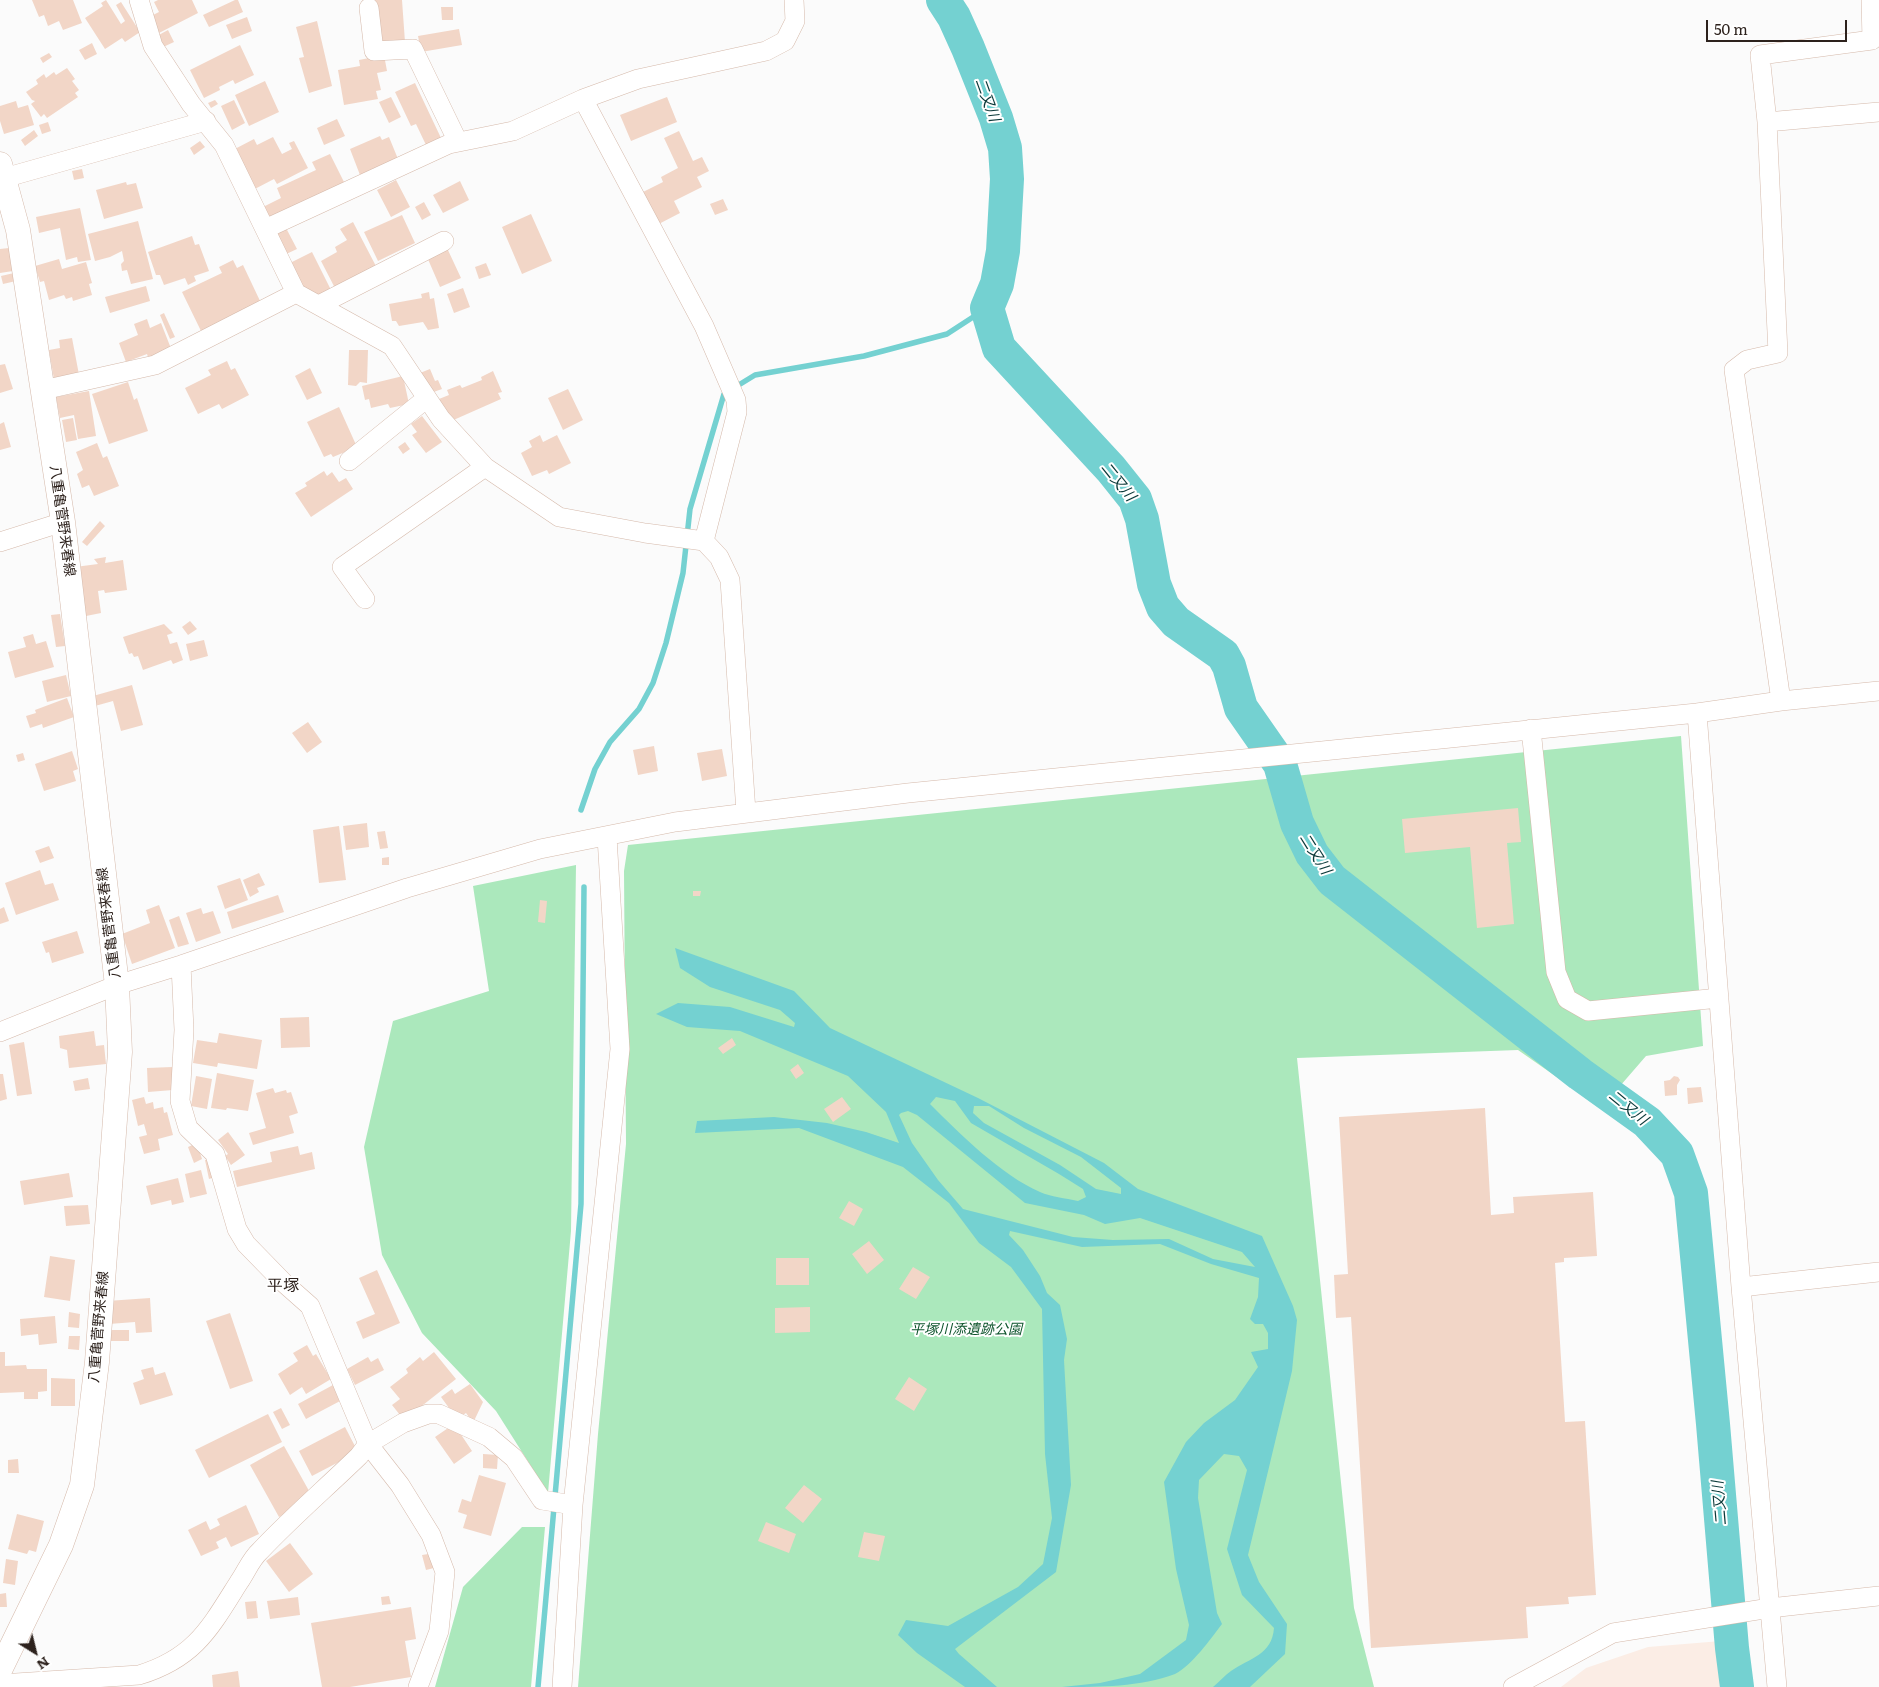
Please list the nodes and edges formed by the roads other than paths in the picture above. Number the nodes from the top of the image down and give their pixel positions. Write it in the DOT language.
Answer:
graph roads {
  1 [pos="139,0"];
  2 [pos="794,0"];
  3 [pos="1871,0"];
  4 [pos="369,8"];
  5 [pos="583,99"];
  6 [pos="1879,112"];
  7 [pos="206,122"];
  8 [pos="1767,122"];
  9 [pos="458,142"];
  10 [pos="2,171"];
  11 [pos="265,229"];
  12 [pos="444,241"];
  13 [pos="296,293"];
  14 [pos="319,305"];
  15 [pos="42,390"];
  16 [pos="426,398"];
  17 [pos="349,461"];
  18 [pos="485,467"];
  19 [pos="63,522"];
  20 [pos="704,541"];
  21 [pos="0,542"];
  22 [pos="365,599"];
  23 [pos="1879,691"];
  24 [pos="1781,701"];
  25 [pos="1697,713"];
  26 [pos="1531,730"];
  27 [pos="746,812"];
  28 [pos="607,837"];
  29 [pos="181,966"];
  30 [pos="116,985"];
  31 [pos="1719,998"];
  32 [pos="0,1032"];
  33 [pos="1879,1272"];
  34 [pos="1741,1288"];
  35 [pos="368,1444"];
  36 [pos="572,1505"];
  37 [pos="1879,1596"];
  38 [pos="1770,1608"];
  39 [pos="0,1670"];
  40 [pos="0,1684"];
  41 [pos="418,1687"];
  42 [pos="562,1687"];
  43 [pos="1513,1687"];
  44 [pos="1777,1687"];
  1 -- 7 [label="street"];
  2 -- 5 [label="street"];
  3 -- 8 [label="street"];
  4 -- 9 [label="street"];
  5 -- 9 [label="street"];
  5 -- 20 [label="street"];
  6 -- 8 [label="street"];
  7 -- 10 [label="street"];
  7 -- 11 [label="street"];
  8 -- 24 [label="street"];
  9 -- 11 [label="street"];
  10 -- 15 [label="main road, 八重亀菅野来春線"];
  11 -- 13 [label="street"];
  12 -- 14 [label="street"];
  13 -- 14 [label="street"];
  13 -- 15 [label="street"];
  14 -- 16 [label="street"];
  15 -- 19 [label="main road, 八重亀菅野来春線"];
  16 -- 17 [label="street"];
  16 -- 18 [label="street"];
  18 -- 20 [label="street"];
  18 -- 22 [label="street"];
  19 -- 21 [label="street"];
  19 -- 30 [label="main road, 八重亀菅野来春線"];
  20 -- 27 [label="street"];
  23 -- 24 [label="street"];
  24 -- 25 [label="street"];
  25 -- 26 [label="street"];
  25 -- 31 [label="street"];
  26 -- 27 [label="street"];
  26 -- 31 [label="street"];
  27 -- 28 [label="street"];
  28 -- 29 [label="street"];
  28 -- 36 [label="street"];
  29 -- 30 [label="street"];
  29 -- 35 [label="street"];
  30 -- 32 [label="street"];
  30 -- 39 [label="main road, 八重亀菅野来春線"];
  31 -- 34 [label="street"];
  33 -- 34 [label="street"];
  34 -- 38 [label="street"];
  35 -- 36 [label="street"];
  35 -- 40 [label="street"];
  35 -- 41 [label="street"];
  36 -- 42 [label="street"];
  37 -- 38 [label="street"];
  38 -- 43 [label="street"];
  38 -- 44 [label="street"];
}
